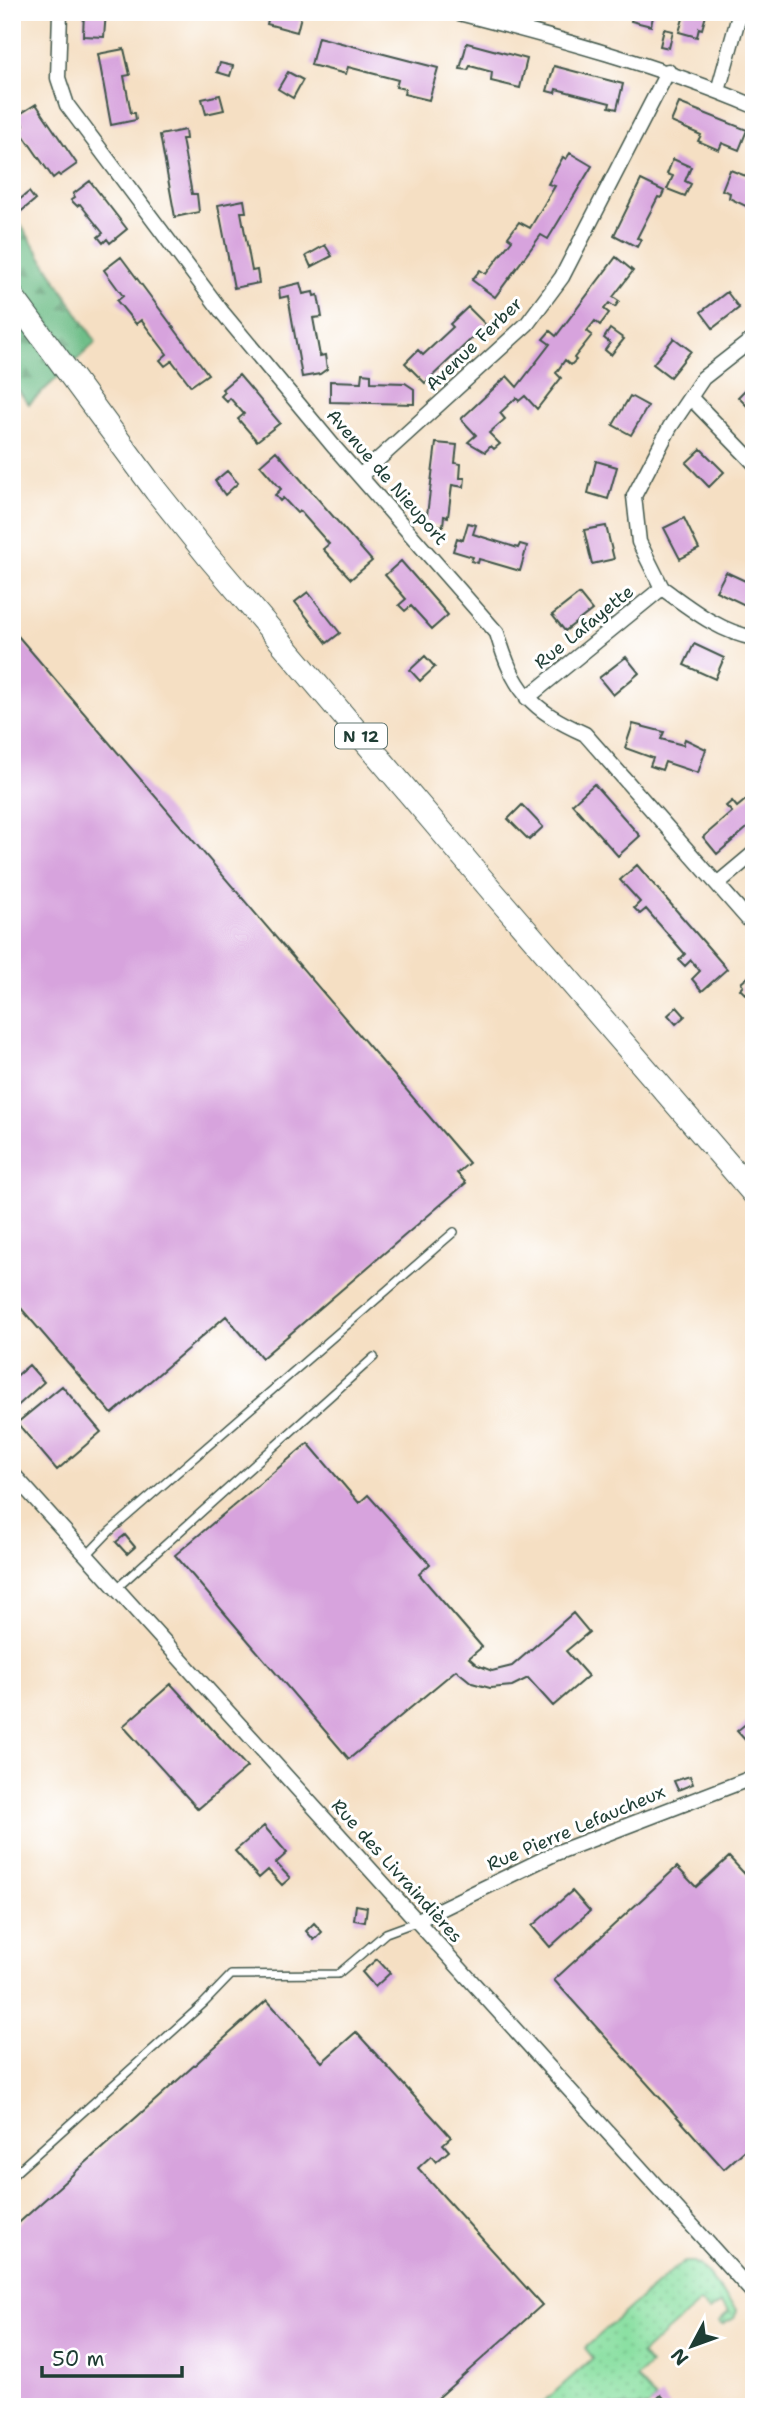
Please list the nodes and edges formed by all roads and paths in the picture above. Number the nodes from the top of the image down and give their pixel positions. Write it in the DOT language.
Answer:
graph roads {
  1 [pos="60,12"];
  2 [pos="455,12"];
  3 [pos="525,12"];
  4 [pos="740,12"];
  5 [pos="525,30"];
  6 [pos="668,71"];
  7 [pos="718,91"];
  8 [pos="754,106"];
  9 [pos="12,296"];
  10 [pos="754,338"];
  11 [pos="690,397"];
  12 [pos="754,463"];
  13 [pos="360,476"];
  14 [pos="662,588"];
  15 [pos="754,638"];
  16 [pos="527,698"];
  17 [pos="754,853"];
  18 [pos="717,884"];
  19 [pos="754,926"];
  20 [pos="754,1194"];
  21 [pos="454,1232"];
  22 [pos="374,1357"];
  23 [pos="12,1473"];
  24 [pos="86,1555"];
  25 [pos="117,1589"];
  26 [pos="754,1777"];
  27 [pos="416,1921"];
  28 [pos="12,2176"];
  29 [pos="754,2294"];
  1 -- 13 [label="street, Avenue de Nieuport"];
  2 -- 5 [label="street"];
  3 -- 5 [label="street"];
  4 -- 7 [label="street"];
  5 -- 6 [label="street"];
  6 -- 7 [label="street"];
  6 -- 13 [label="street, Avenue Ferber"];
  7 -- 8 [label="street"];
  9 -- 20 [label="main road, N 12"];
  10 -- 11 [label="street, Rue Lafayette"];
  11 -- 12 [label="street"];
  11 -- 14 [label="street, Rue Lafayette"];
  13 -- 16 [label="street, Avenue de Nieuport"];
  14 -- 15 [label="street"];
  14 -- 16 [label="street, Rue Lafayette"];
  16 -- 18 [label="street, Avenue de Nieuport"];
  17 -- 18 [label="street"];
  18 -- 19 [label="street, Avenue de Nieuport"];
  21 -- 24 [label="lane"];
  22 -- 25 [label="lane"];
  23 -- 24 [label="street, Rue des Livraindières"];
  24 -- 25 [label="street, Rue des Livraindières"];
  25 -- 27 [label="street, Rue des Livraindières"];
  26 -- 27 [label="street, Rue Pierre Lefaucheux"];
  27 -- 28 [label="lane"];
  27 -- 29 [label="street, Rue des Livraindières"];
}
